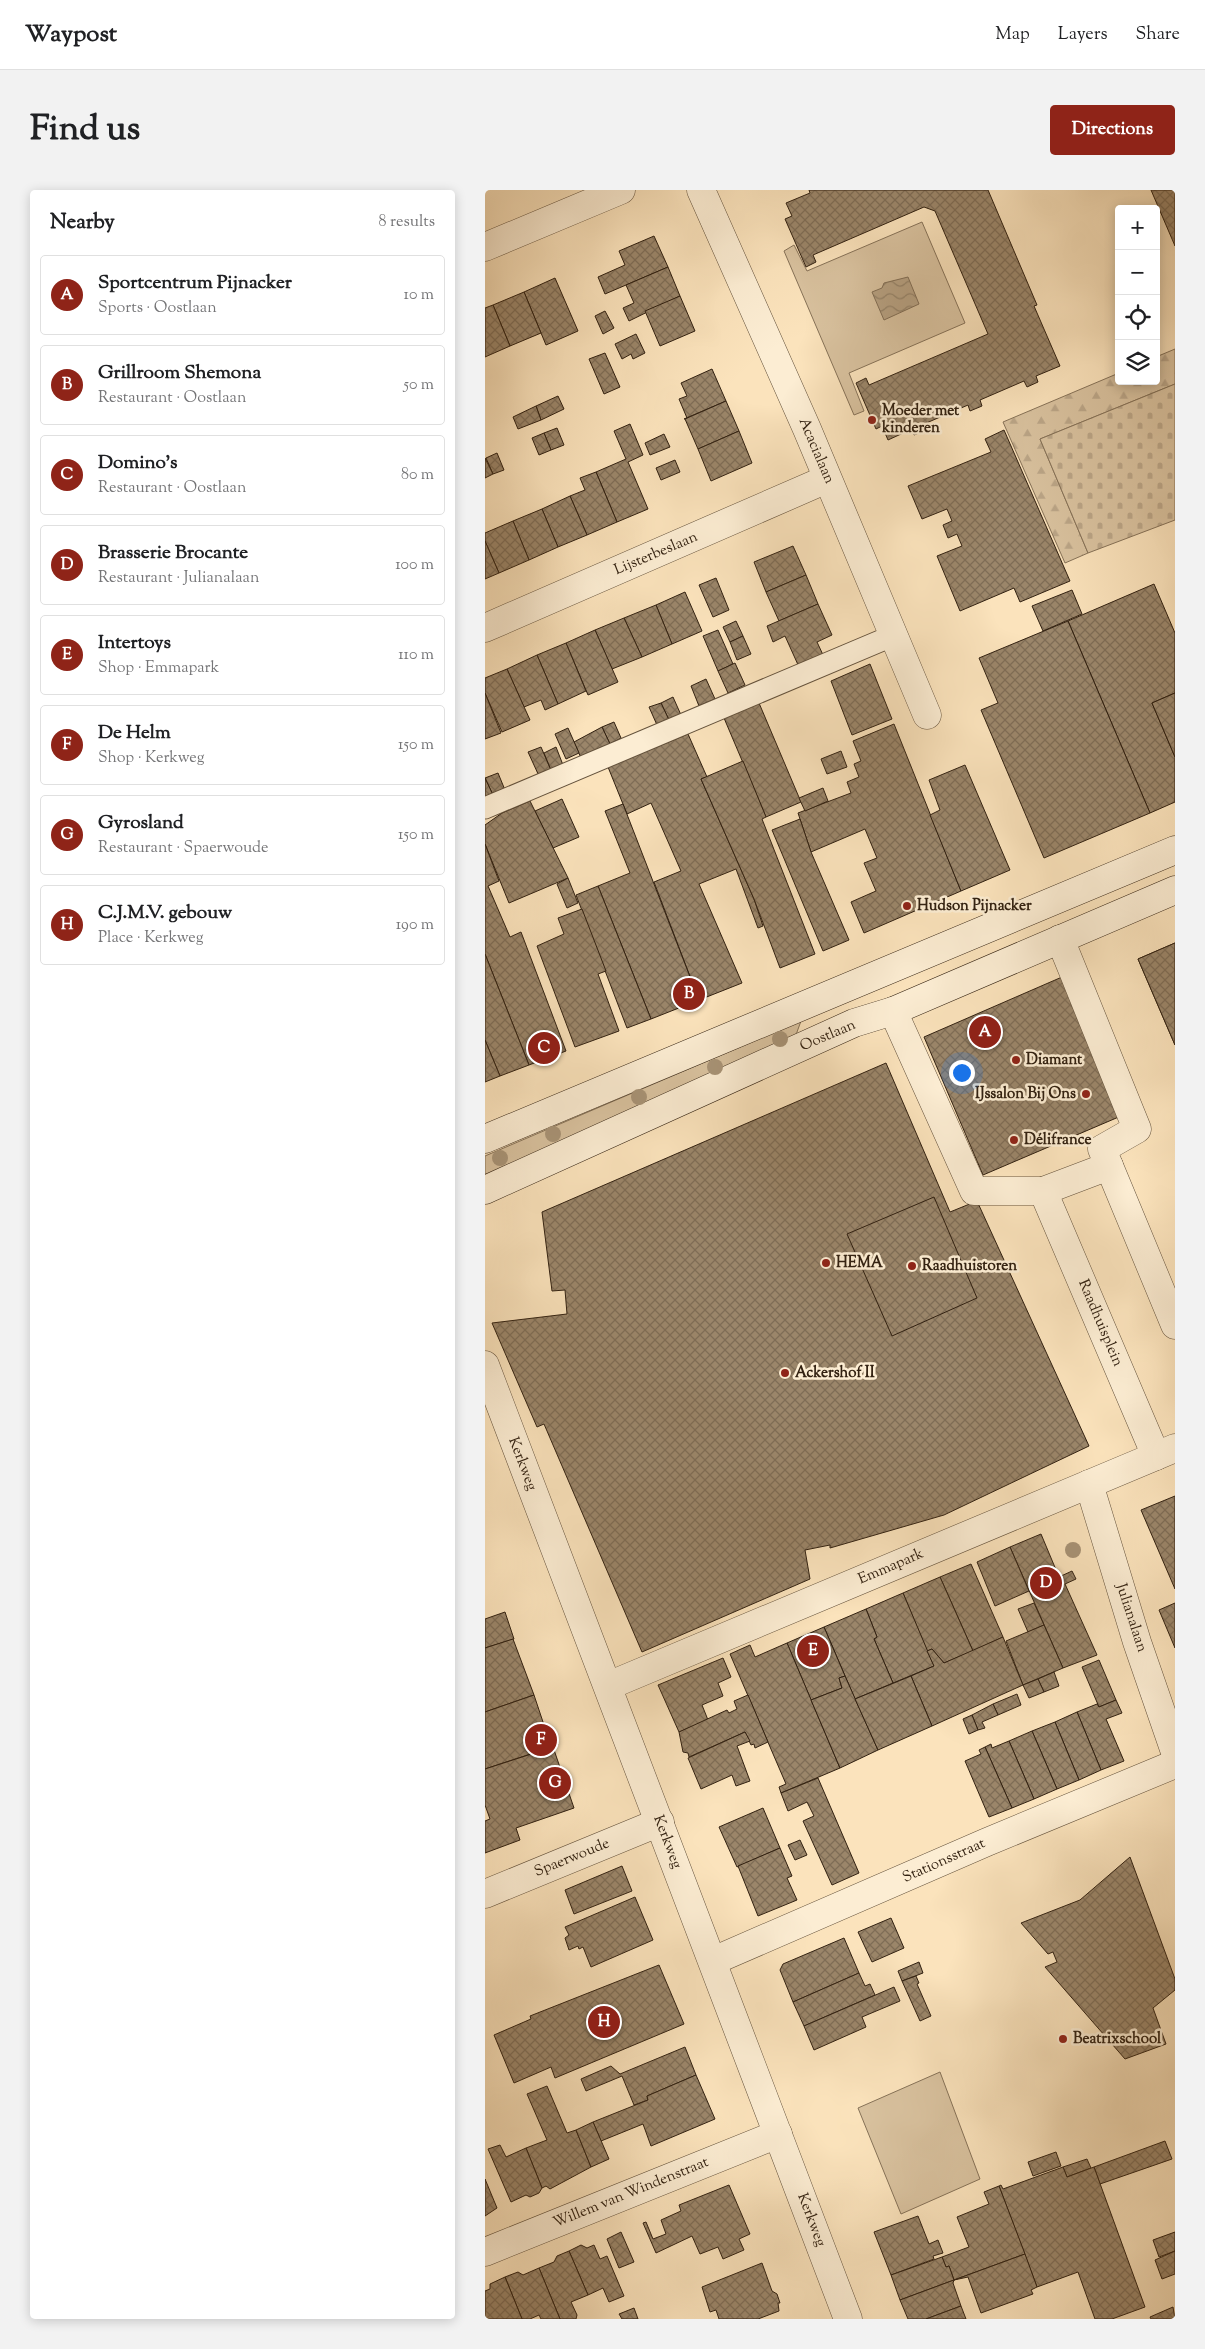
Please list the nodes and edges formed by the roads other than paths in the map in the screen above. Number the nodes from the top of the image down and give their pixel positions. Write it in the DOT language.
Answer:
graph roads {
  1 [pos="621,190"];
  2 [pos="701,190"];
  3 [pos="485,247"];
  4 [pos="827,479"];
  5 [pos="485,628"];
  6 [pos="892,636"];
  7 [pos="927,715"];
  8 [pos="485,808"];
  9 [pos="1175,850"];
  10 [pos="1175,890"];
  11 [pos="1060,939"];
  12 [pos="893,1012"];
  13 [pos="485,1139"];
  14 [pos="1109,1166"];
  15 [pos="485,1190"];
  16 [pos="1043,1191"];
  17 [pos="1175,1325"];
  18 [pos="485,1365"];
  19 [pos="1165,1452"];
  20 [pos="1089,1484"];
  21 [pos="608,1686"];
  22 [pos="1175,1752"];
  23 [pos="1175,1764"];
  24 [pos="660,1822"];
  25 [pos="485,1894"];
  26 [pos="713,1961"];
  27 [pos="778,2134"];
  28 [pos="485,2252"];
  29 [pos="848,2319"];
  1 -- 3 [label="street"];
  2 -- 4 [label="street, Acacialaan"];
  4 -- 5 [label="street, Lijsterbeslaan"];
  4 -- 6 [label="street, Acacialaan"];
  6 -- 7 [label="street, Acacialaan"];
  6 -- 8 [label="lane"];
  9 -- 13 [label="street"];
  10 -- 11 [label="street, Oostlaan"];
  11 -- 12 [label="street, Oostlaan"];
  11 -- 14 [label="street"];
  12 -- 15 [label="street, Oostlaan"];
  12 -- 16 [label="street"];
  14 -- 16 [label="street"];
  14 -- 17 [label="street"];
  16 -- 19 [label="street, Raadhuisplein"];
  18 -- 21 [label="street, Kerkweg"];
  19 -- 20 [label="street, Emmapark"];
  20 -- 21 [label="street, Emmapark"];
  20 -- 22 [label="street, Julianalaan"];
  21 -- 24 [label="street, Kerkweg"];
  23 -- 26 [label="street, Stationsstraat"];
  24 -- 25 [label="street, Spaerwoude"];
  24 -- 26 [label="street, Kerkweg"];
  26 -- 27 [label="street, Kerkweg"];
  27 -- 28 [label="street, Willem van Windenstraat"];
  27 -- 29 [label="street, Kerkweg"];
}
